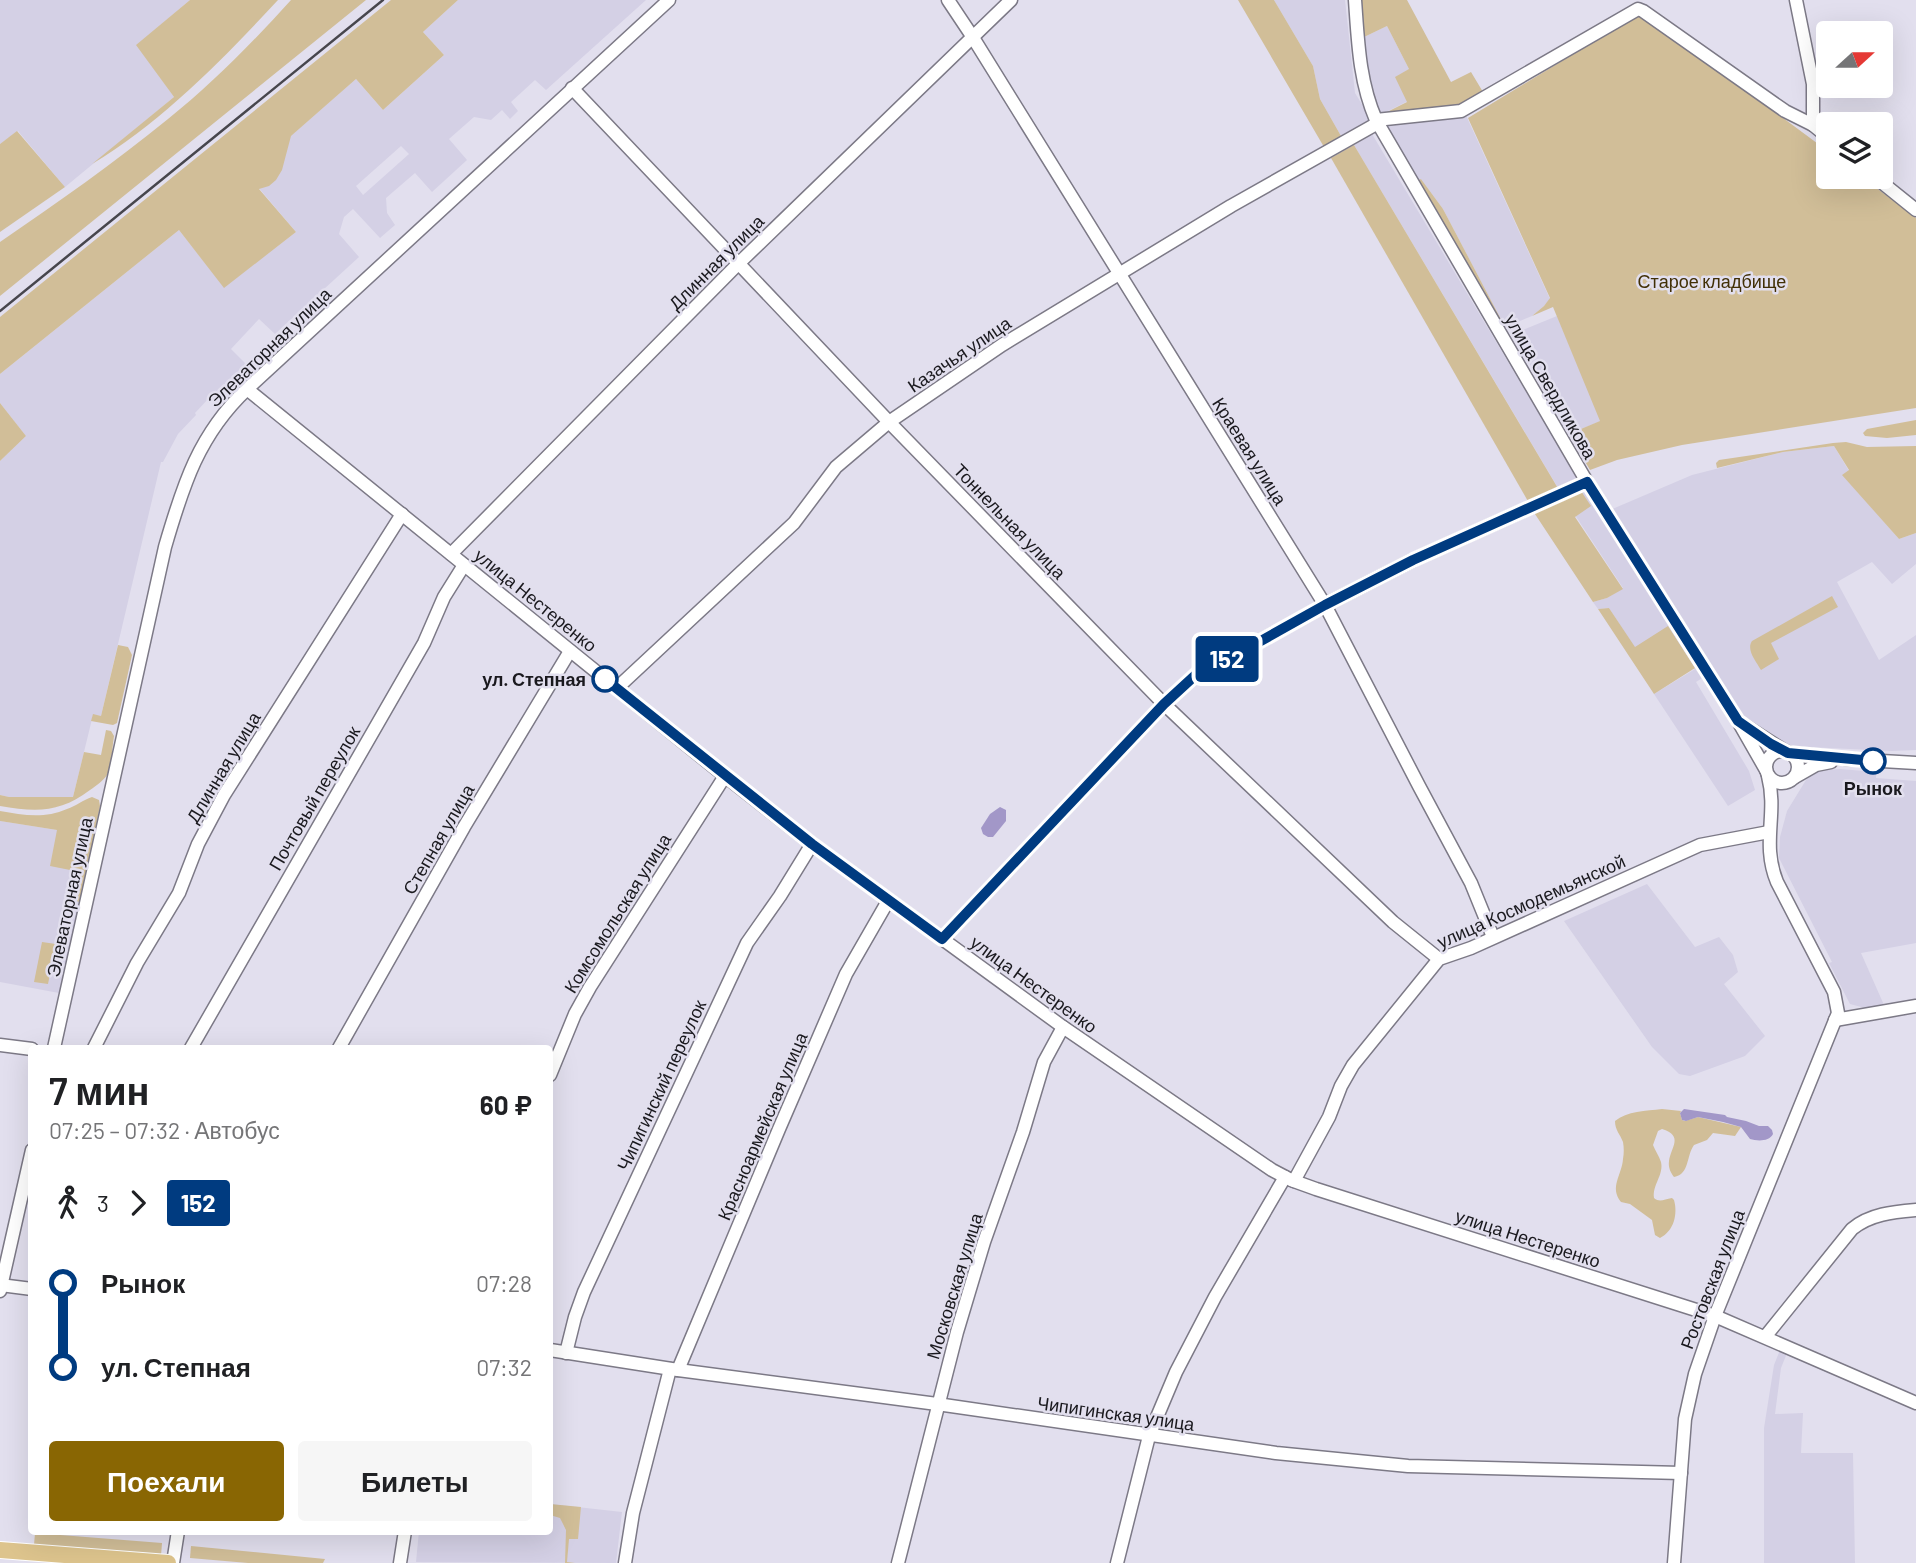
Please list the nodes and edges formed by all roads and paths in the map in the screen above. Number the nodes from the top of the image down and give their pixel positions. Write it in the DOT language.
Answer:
graph roads {
  1 [pos="669,0"];
  2 [pos="948,0"];
  3 [pos="1011,0"];
  4 [pos="1355,0"];
  5 [pos="1796,0"];
  6 [pos="972,36"];
  7 [pos="572,88"];
  8 [pos="1377,122"];
  9 [pos="1813,125"];
  10 [pos="1816,127"];
  11 [pos="1890,189"];
  12 [pos="1916,210"];
  13 [pos="738,264"];
  14 [pos="1120,273"];
  15 [pos="247,388"];
  16 [pos="888,422"];
  17 [pos="1587,482"];
  18 [pos="402,514"];
  19 [pos="451,554"];
  20 [pos="464,565"];
  21 [pos="1325,605"];
  22 [pos="570,651"];
  23 [pos="617,688"];
  24 [pos="1164,704"];
  25 [pos="1738,721"];
  26 [pos="1787,752"];
  27 [pos="1848,759"];
  28 [pos="1916,763"];
  29 [pos="1767,773"];
  30 [pos="724,776"];
  31 [pos="1794,778"];
  32 [pos="1770,828"];
  33 [pos="812,844"];
  34 [pos="888,901"];
  35 [pos="1493,937"];
  36 [pos="942,939"];
  37 [pos="1440,959"];
  38 [pos="1916,1006"];
  39 [pos="1835,1020"];
  40 [pos="1063,1027"];
  41 [pos="0,1045"];
  42 [pos="55,1045"];
  43 [pos="96,1045"];
  44 [pos="193,1045"];
  45 [pos="341,1045"];
  46 [pos="28,1048"];
  47 [pos="553,1068"];
  48 [pos="28,1174"];
  49 [pos="1290,1179"];
  50 [pos="1916,1210"];
  51 [pos="0,1287"];
  52 [pos="28,1289"];
  53 [pos="1715,1315"];
  54 [pos="1765,1338"];
  55 [pos="553,1351"];
  56 [pos="566,1353"];
  57 [pos="674,1370"];
  58 [pos="937,1404"];
  59 [pos="1916,1404"];
  60 [pos="1149,1436"];
  61 [pos="1681,1473"];
  62 [pos="177,1535"];
  63 [pos="404,1535"];
  64 [pos="0,1550"];
  65 [pos="171,1563"];
  66 [pos="400,1563"];
  67 [pos="625,1563"];
  68 [pos="898,1563"];
  69 [pos="1116,1563"];
  70 [pos="1674,1563"];
  1 -- 7 [label="street, Элеваторная улица"];
  2 -- 6 [label="street, Краевая улица"];
  3 -- 6 [label="street, Длинная улица"];
  4 -- 8 [label="street, улица Свердликова"];
  5 -- 9 [label="street"];
  6 -- 13 [label="street, Длинная улица"];
  6 -- 14 [label="street, Краевая улица"];
  7 -- 13 [label="street, Тоннельная улица"];
  7 -- 15 [label="street, Элеваторная улица"];
  8 -- 9 [label="street"];
  8 -- 14 [label="street, Казачья улица"];
  8 -- 17 [label="street, улица Свердликова"];
  9 -- 10 [label="street"];
  11 -- 12 [label="street"];
  13 -- 16 [label="street, Тоннельная улица"];
  13 -- 19 [label="street, Длинная улица"];
  14 -- 16 [label="street, Казачья улица"];
  14 -- 21 [label="street, Краевая улица"];
  15 -- 18 [label="street, улица Нестеренко"];
  15 -- 42 [label="street, Элеваторная улица"];
  16 -- 23 [label="street, Казачья улица"];
  16 -- 24 [label="street, Тоннельная улица"];
  17 -- 21 [label="street"];
  17 -- 25 [label="street, улица Свердликова"];
  18 -- 19 [label="street, улица Нестеренко"];
  18 -- 43 [label="street, Длинная улица"];
  19 -- 20 [label="street, улица Нестеренко"];
  20 -- 22 [label="street, улица Нестеренко"];
  20 -- 44 [label="street, Почтовый переулок"];
  21 -- 24 [label="street"];
  21 -- 35 [label="street, Краевая улица"];
  22 -- 23 [label="street, улица Нестеренко"];
  22 -- 45 [label="street, Степная улица"];
  23 -- 30 [label="street, улица Нестеренко"];
  24 -- 36 [label="street"];
  24 -- 37 [label="street, Тоннельная улица"];
  25 -- 26 [label="street"];
  25 -- 29 [label="street, улица Свердликова"];
  26 -- 27 [label="street"];
  26 -- 29 [label="street"];
  26 -- 31 [label="street"];
  27 -- 28 [label="street"];
  27 -- 31 [label="street"];
  29 -- 31 [label="street"];
  29 -- 32 [label="street, улица Свердликова"];
  30 -- 33 [label="street, улица Нестеренко"];
  30 -- 47 [label="street, Комсомольская улица"];
  31 -- 32 [label="street"];
  32 -- 35 [label="street, улица Космодемьянской"];
  32 -- 39 [label="street, улица Свердликова"];
  33 -- 34 [label="street, улица Нестеренко"];
  33 -- 56 [label="street, Чипигинский переулок"];
  34 -- 36 [label="street, улица Нестеренко"];
  34 -- 57 [label="street, Красноармейская улица"];
  35 -- 37 [label="street, улица Космодемьянской"];
  36 -- 40 [label="street, улица Нестеренко"];
  37 -- 49 [label="street, улица Космодемьянской"];
  38 -- 39 [label="street"];
  39 -- 53 [label="street, Ростовская улица"];
  40 -- 49 [label="street, улица Нестеренко"];
  40 -- 58 [label="street, Московская улица"];
  41 -- 46 [label="street"];
  48 -- 51 [label="street"];
  49 -- 53 [label="street, улица Нестеренко"];
  49 -- 60 [label="street, улица Космодемьянской"];
  50 -- 54 [label="street"];
  51 -- 52 [label="street"];
  53 -- 54 [label="street, улица Нестеренко"];
  53 -- 61 [label="street, Ростовская улица"];
  54 -- 59 [label="street, улица Нестеренко"];
  55 -- 56 [label="street, Чипигинская улица"];
  56 -- 57 [label="street, Чипигинская улица"];
  57 -- 58 [label="street, Чипигинская улица"];
  57 -- 67 [label="street, Красноармейская улица"];
  58 -- 60 [label="street, Чипигинская улица"];
  58 -- 68 [label="street, Московская улица"];
  60 -- 61 [label="street, Чипигинская улица"];
  60 -- 69 [label="street, улица Космодемьянской"];
  61 -- 70 [label="street, Ростовская улица"];
  62 -- 65 [label="street"];
  63 -- 66 [label="street"];
  64 -- 65 [label="main road"];
}
